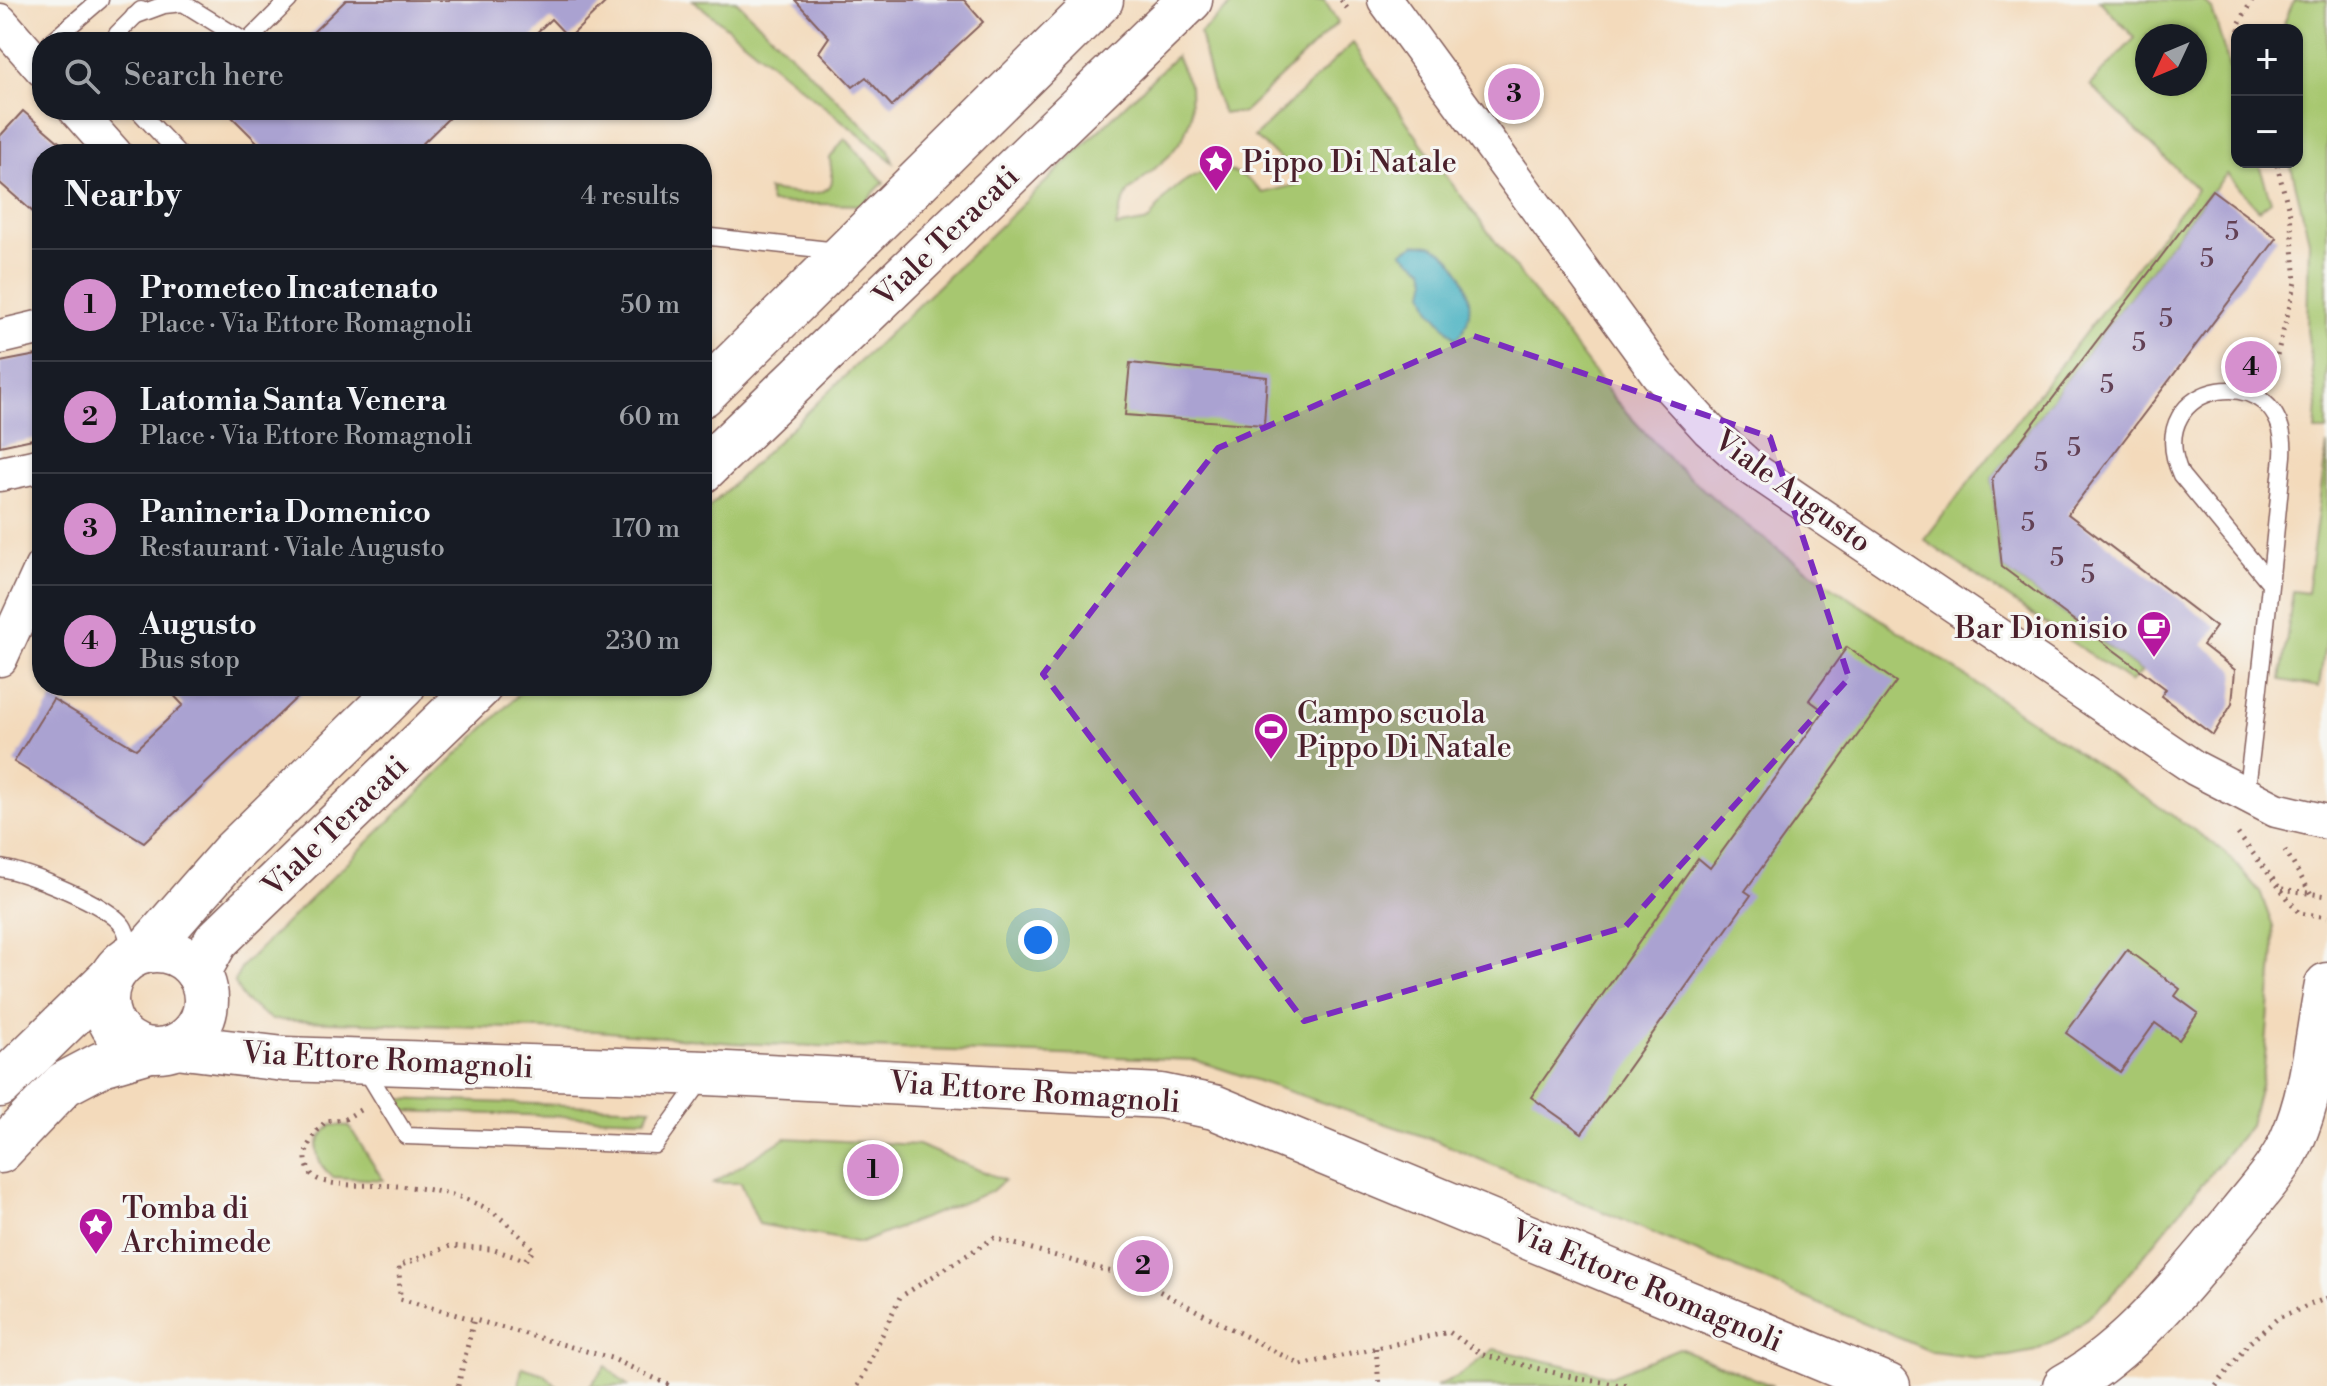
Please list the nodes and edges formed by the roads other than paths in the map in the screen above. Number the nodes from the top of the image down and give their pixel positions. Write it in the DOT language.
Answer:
graph roads {
  1 [pos="100,0"];
  2 [pos="154,0"];
  3 [pos="209,0"];
  4 [pos="289,0"];
  5 [pos="1101,0"];
  6 [pos="1190,0"];
  7 [pos="1385,0"];
  8 [pos="134,16"];
  9 [pos="0,21"];
  10 [pos="208,21"];
  11 [pos="66,32"];
  12 [pos="119,32"];
  13 [pos="228,32"];
  14 [pos="256,32"];
  15 [pos="32,46"];
  16 [pos="85,120"];
  17 [pos="147,120"];
  18 [pos="106,144"];
  19 [pos="170,144"];
  20 [pos="712,238"];
  21 [pos="847,252"];
  22 [pos="32,329"];
  23 [pos="0,337"];
  24 [pos="712,385"];
  25 [pos="712,461"];
  26 [pos="32,467"];
  27 [pos="0,474"];
  28 [pos="2270,583"];
  29 [pos="32,589"];
  30 [pos="0,659"];
  31 [pos="393,696"];
  32 [pos="470,696"];
  33 [pos="2246,795"];
  34 [pos="2327,822"];
  35 [pos="0,868"];
  36 [pos="129,962"];
  37 [pos="198,973"];
  38 [pos="2327,985"];
  39 [pos="163,1048"];
  40 [pos="360,1060"];
  41 [pos="707,1073"];
  42 [pos="0,1085"];
  43 [pos="0,1151"];
  44 [pos="1888,1386"];
  45 [pos="2065,1386"];
  1 -- 11 [label="lane"];
  2 -- 8 [label="lane"];
  3 -- 10 [label="lane"];
  4 -- 14 [label="lane"];
  5 -- 21 [label="main road, Viale Teracati"];
  6 -- 25 [label="main road, Viale Teracati"];
  7 -- 33 [label="street, Viale Augusto"];
  8 -- 10 [label="lane"];
  8 -- 12 [label="lane"];
  9 -- 15 [label="street"];
  10 -- 13 [label="lane"];
  16 -- 18 [label="street"];
  17 -- 19 [label="lane"];
  20 -- 21 [label="lane"];
  21 -- 24 [label="main road, Viale Teracati"];
  22 -- 23 [label="street"];
  26 -- 27 [label="street"];
  28 -- 28 [label="lane"];
  28 -- 33 [label="lane"];
  29 -- 30 [label="street"];
  31 -- 36 [label="main road, Viale Teracati"];
  32 -- 37 [label="main road, Viale Teracati"];
  33 -- 34 [label="street, Viale Augusto"];
  35 -- 36 [label="lane"];
  36 -- 37 [label="main road"];
  36 -- 39 [label="main road"];
  36 -- 42 [label="main road, Viale Teracati"];
  37 -- 39 [label="main road"];
  38 -- 45 [label="main road"];
  39 -- 40 [label="main road, Via Ettore Romagnoli"];
  39 -- 43 [label="main road"];
  40 -- 41 [label="main road, Via Ettore Romagnoli"];
  40 -- 41 [label="lane"];
  41 -- 44 [label="main road, Via Ettore Romagnoli"];
}
